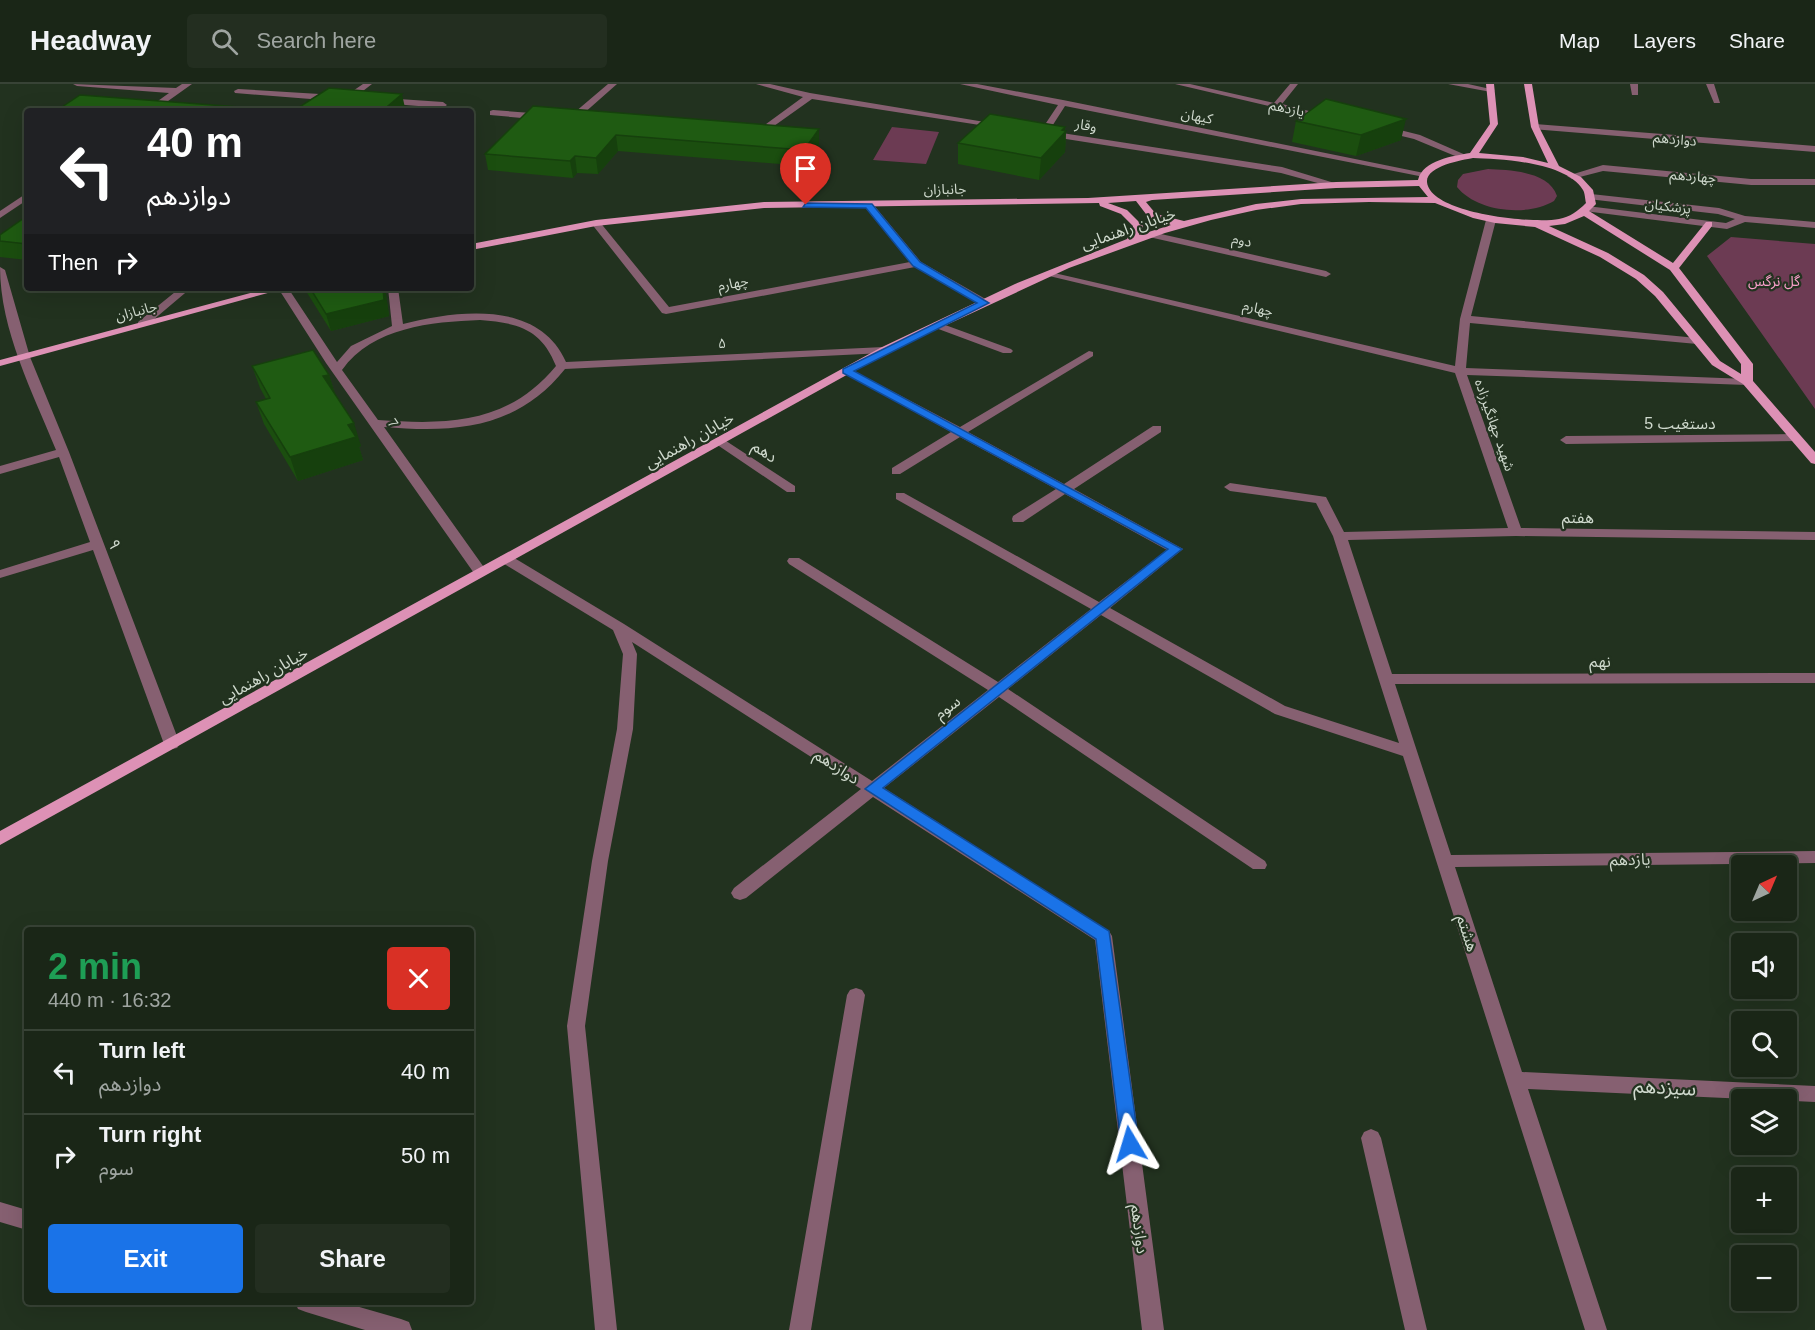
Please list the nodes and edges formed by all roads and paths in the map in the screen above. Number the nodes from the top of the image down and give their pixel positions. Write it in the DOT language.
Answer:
graph roads {
  1 [pos="77,84"];
  2 [pos="188,84"];
  3 [pos="368,84"];
  4 [pos="614,84"];
  5 [pos="760,84"];
  6 [pos="964,84"];
  7 [pos="1179,84"];
  8 [pos="1221,84"];
  9 [pos="1294,84"];
  10 [pos="1452,84"];
  11 [pos="1528,84"];
  12 [pos="1710,84"];
  13 [pos="1490,87"];
  14 [pos="177,91"];
  15 [pos="238,91"];
  16 [pos="1211,91"];
  17 [pos="810,96"];
  18 [pos="347,99"];
  19 [pos="368,100"];
  20 [pos="379,101"];
  21 [pos="1717,101"];
  22 [pos="1063,103"];
  23 [pos="443,105"];
  24 [pos="1276,106"];
  25 [pos="152,108"];
  26 [pos="493,113"];
  27 [pos="1333,118"];
  28 [pos="571,120"];
  29 [pos="583,121"];
  30 [pos="1535,126"];
  31 [pos="1009,127"];
  32 [pos="1379,127"];
  33 [pos="1033,130"];
  34 [pos="1044,132"];
  35 [pos="745,134"];
  36 [pos="756,135"];
  37 [pos="768,136"];
  38 [pos="1815,149"];
  39 [pos="1468,156"];
  40 [pos="1556,168"];
  41 [pos="1572,176"];
  42 [pos="1423,178"];
  43 [pos="1815,182"];
  44 [pos="1336,185"];
  45 [pos="1592,197"];
  46 [pos="24,198"];
  47 [pos="1148,198"];
  48 [pos="1437,200"];
  49 [pos="1088,201"];
  50 [pos="869,205"];
  51 [pos="1586,211"];
  52 [pos="0,215"];
  53 [pos="1744,219"];
  54 [pos="1491,220"];
  55 [pos="596,223"];
  56 [pos="1535,224"];
  57 [pos="1709,224"];
  58 [pos="1190,225"];
  59 [pos="1815,225"];
  60 [pos="1152,235"];
  61 [pos="1131,241"];
  62 [pos="474,246"];
  63 [pos="917,264"];
  64 [pos="1674,268"];
  65 [pos="0,270"];
  66 [pos="1050,274"];
  67 [pos="1326,274"];
  68 [pos="182,291"];
  69 [pos="270,291"];
  70 [pos="284,291"];
  71 [pos="393,291"];
  72 [pos="985,303"];
  73 [pos="1465,319"];
  74 [pos="142,324"];
  75 [pos="937,325"];
  76 [pos="398,327"];
  77 [pos="1697,341"];
  78 [pos="884,350"];
  79 [pos="1006,351"];
  80 [pos="1089,354"];
  81 [pos="24,357"];
  82 [pos="0,363"];
  83 [pos="562,366"];
  84 [pos="336,369"];
  85 [pos="1460,370"];
  86 [pos="846,371"];
  87 [pos="1747,382"];
  88 [pos="374,423"];
  89 [pos="1157,429"];
  90 [pos="959,432"];
  91 [pos="1795,438"];
  92 [pos="1566,440"];
  93 [pos="720,441"];
  94 [pos="63,452"];
  95 [pos="1815,460"];
  96 [pos="0,470"];
  97 [pos="896,471"];
  98 [pos="1230,487"];
  99 [pos="1064,488"];
  100 [pos="791,489"];
  101 [pos="900,496"];
  102 [pos="1018,519"];
  103 [pos="1516,532"];
  104 [pos="1340,536"];
  105 [pos="1815,536"];
  106 [pos="98,544"];
  107 [pos="506,559"];
  108 [pos="794,561"];
  109 [pos="481,573"];
  110 [pos="0,574"];
  111 [pos="1100,609"];
  112 [pos="619,627"];
  113 [pos="1815,678"];
  114 [pos="1386,679"];
  115 [pos="998,690"];
  116 [pos="172,744"];
  117 [pos="1409,752"];
  118 [pos="872,789"];
  119 [pos="0,839"];
  120 [pos="1815,857"];
  121 [pos="1445,861"];
  122 [pos="1259,865"];
  123 [pos="740,893"];
  124 [pos="856,995"];
  125 [pos="1515,1080"];
  126 [pos="1815,1094"];
  127 [pos="1371,1138"];
  128 [pos="0,1212"];
  129 [pos="24,1219"];
  130 [pos="316,1305"];
  131 [pos="401,1330"];
  132 [pos="606,1330"];
  133 [pos="800,1330"];
  134 [pos="1153,1330"];
  135 [pos="1416,1330"];
  136 [pos="1596,1330"];
  1 -- 14 [label="street"];
  2 -- 14 [label="street"];
  3 -- 18 [label="street"];
  4 -- 28 [label="street"];
  5 -- 17 [label="street"];
  6 -- 22 [label="street, کیهان"];
  7 -- 16 [label="street, یازدهم"];
  8 -- 16 [label="street"];
  9 -- 24 [label="street"];
  10 -- 13 [label="street"];
  11 -- 30 [label="main road"];
  12 -- 21 [label="street"];
  13 -- 39 [label="main road"];
  14 -- 25 [label="street"];
  15 -- 18 [label="street"];
  16 -- 24 [label="street, یازدهم"];
  17 -- 31 [label="street"];
  17 -- 36 [label="street"];
  18 -- 19 [label="street"];
  20 -- 23 [label="street"];
  22 -- 34 [label="street"];
  22 -- 42 [label="street, کیهان"];
  24 -- 27 [label="street, یازدهم"];
  26 -- 28 [label="street"];
  28 -- 29 [label="street"];
  30 -- 38 [label="street, دوازدهم"];
  30 -- 40 [label="main road"];
  32 -- 39 [label="street"];
  33 -- 34 [label="street, وقار"];
  34 -- 44 [label="street, وقار"];
  35 -- 36 [label="street"];
  36 -- 37 [label="street"];
  39 -- 40 [label="main road"];
  39 -- 42 [label="main road"];
  40 -- 41 [label="main road"];
  41 -- 43 [label="street, چهاردهم"];
  41 -- 45 [label="main road"];
  42 -- 44 [label="main road, جانبازان"];
  42 -- 48 [label="main road"];
  44 -- 47 [label="main road, جانبازان"];
  45 -- 51 [label="main road"];
  45 -- 53 [label="street, پزشکیان"];
  46 -- 52 [label="street"];
  47 -- 49 [label="main road, جانبازان"];
  47 -- 58 [label="main road"];
  48 -- 54 [label="main road"];
  48 -- 58 [label="main road, خیابان راهنمایی"];
  49 -- 50 [label="main road, جانبازان"];
  49 -- 61 [label="main road"];
  50 -- 55 [label="main road, جانبازان"];
  50 -- 63 [label="street"];
  51 -- 56 [label="main road"];
  51 -- 57 [label="street, پزشکیان"];
  51 -- 64 [label="main road"];
  53 -- 57 [label="street, پزشکیان"];
  53 -- 59 [label="street, پزشکیان"];
  54 -- 56 [label="main road"];
  54 -- 73 [label="street, شهید جهانگیرزاده"];
  55 -- 62 [label="main road, جانبازان"];
  55 -- 63 [label="street, چهارم"];
  56 -- 77 [label="main road"];
  57 -- 64 [label="main road"];
  58 -- 60 [label="main road, خیابان راهنمایی"];
  60 -- 61 [label="main road, خیابان راهنمایی"];
  60 -- 67 [label="street, دوم"];
  61 -- 66 [label="main road, خیابان راهنمایی"];
  63 -- 72 [label="street"];
  64 -- 87 [label="main road"];
  65 -- 81 [label="street, ۹"];
  66 -- 72 [label="main road, خیابان راهنمایی"];
  66 -- 85 [label="street, چهارم"];
  68 -- 74 [label="street"];
  69 -- 74 [label="main road, جانبازان"];
  70 -- 84 [label="street, 7"];
  71 -- 76 [label="street"];
  72 -- 75 [label="main road, خیابان راهنمایی"];
  73 -- 77 [label="street"];
  73 -- 85 [label="street, شهید جهانگیرزاده"];
  74 -- 81 [label="main road, جانبازان"];
  75 -- 78 [label="main road, خیابان راهنمایی"];
  75 -- 79 [label="street"];
  76 -- 83 [label="street"];
  76 -- 84 [label="street"];
  77 -- 87 [label="main road"];
  78 -- 83 [label="street, ۵"];
  78 -- 86 [label="main road, خیابان راهنمایی"];
  80 -- 90 [label="street"];
  81 -- 82 [label="main road, جانبازان"];
  81 -- 94 [label="street, ۹"];
  83 -- 88 [label="street"];
  84 -- 88 [label="street, 7"];
  85 -- 87 [label="street, چهارم"];
  85 -- 103 [label="street, شهید جهانگیرزاده"];
  86 -- 90 [label="street"];
  86 -- 93 [label="main road, خیابان راهنمایی"];
  87 -- 91 [label="main road"];
  88 -- 109 [label="street, 7"];
  89 -- 99 [label="street"];
  90 -- 97 [label="street"];
  90 -- 99 [label="street"];
  91 -- 92 [label="street, دستغیب 5"];
  91 -- 95 [label="main road"];
  93 -- 100 [label="street, دهم"];
  93 -- 107 [label="main road, خیابان راهنمایی"];
  94 -- 96 [label="street"];
  94 -- 106 [label="street, ۹"];
  98 -- 104 [label="street, هشتم"];
  99 -- 102 [label="street"];
  99 -- 111 [label="street, سوم"];
  101 -- 111 [label="street"];
  103 -- 104 [label="street, هفتم"];
  103 -- 105 [label="street, هفتم"];
  104 -- 114 [label="street, هشتم"];
  106 -- 110 [label="street"];
  106 -- 116 [label="street, ۹"];
  107 -- 109 [label="main road, خیابان راهنمایی"];
  107 -- 112 [label="street, دوازدهم"];
  108 -- 115 [label="street"];
  109 -- 116 [label="main road, خیابان راهنمایی"];
  111 -- 115 [label="street, سوم"];
  111 -- 117 [label="street"];
  112 -- 118 [label="street, دوازدهم"];
  112 -- 132 [label="street"];
  113 -- 114 [label="street, نهم"];
  114 -- 117 [label="street, هشتم"];
  115 -- 118 [label="street, سوم"];
  115 -- 122 [label="street"];
  116 -- 119 [label="main road, خیابان راهنمایی"];
  117 -- 121 [label="street, هشتم"];
  118 -- 123 [label="street, سوم"];
  118 -- 134 [label="street, دوازدهم"];
  120 -- 121 [label="street, یازدهم"];
  121 -- 125 [label="street, هشتم"];
  124 -- 133 [label="street"];
  125 -- 126 [label="street, سیزدهم"];
  125 -- 136 [label="street, هشتم"];
  127 -- 135 [label="street"];
  128 -- 129 [label="street"];
  130 -- 131 [label="street"];
}
